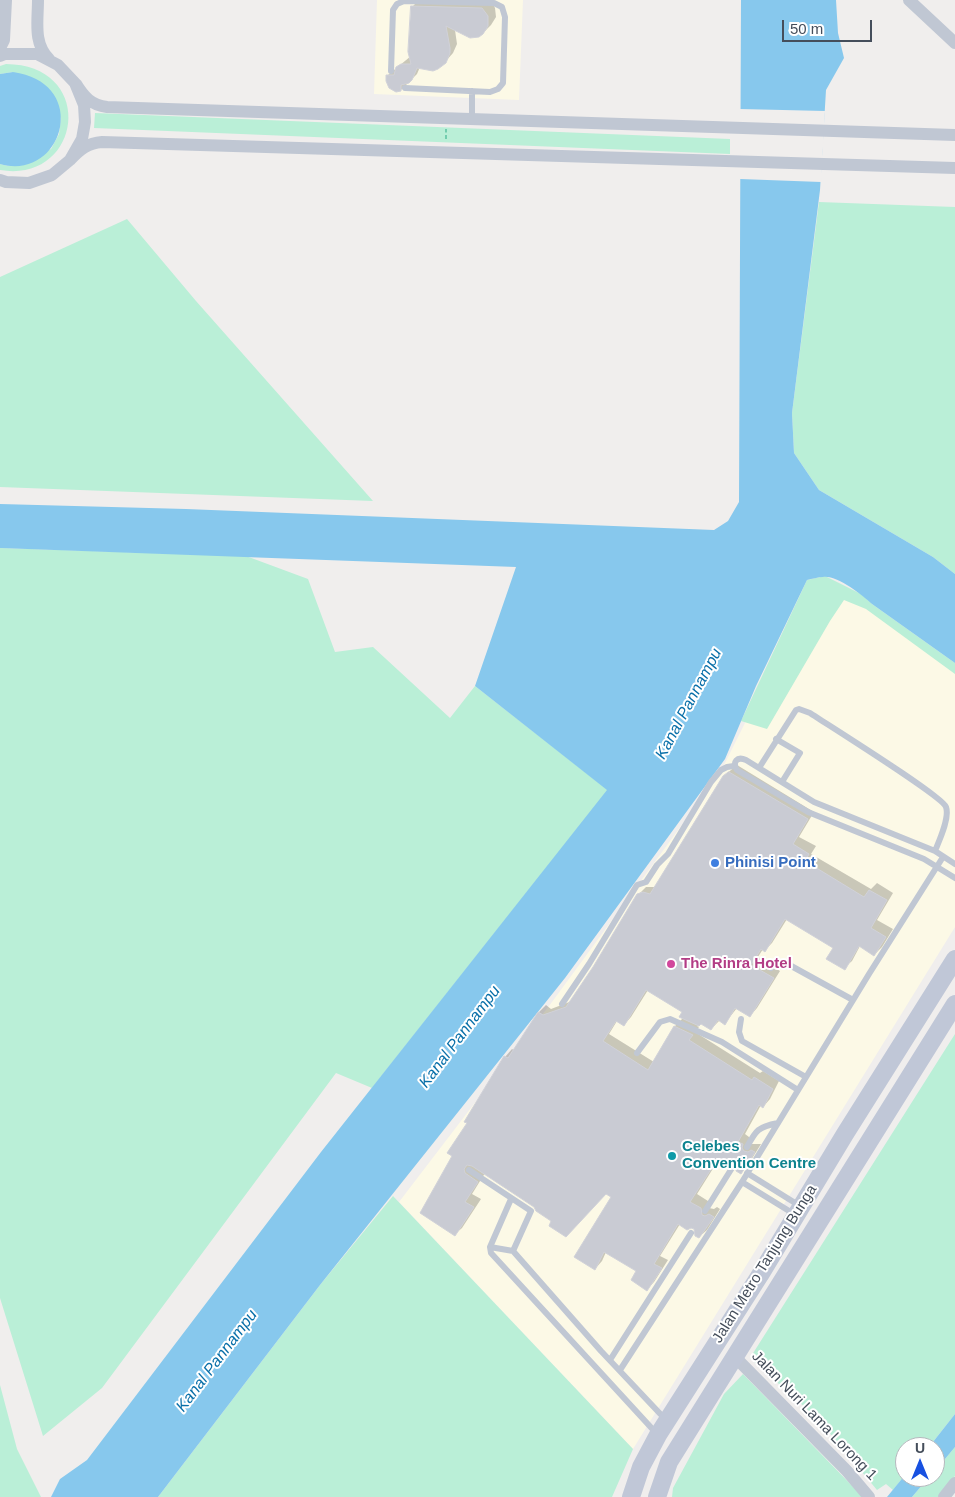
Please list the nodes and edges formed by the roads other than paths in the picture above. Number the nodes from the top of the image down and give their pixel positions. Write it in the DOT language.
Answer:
graph roads {
  1 [pos="6,0"];
  2 [pos="38,0"];
  3 [pos="909,0"];
  4 [pos="955,43"];
  5 [pos="0,48"];
  6 [pos="0,56"];
  7 [pos="58,65"];
  8 [pos="391,71"];
  9 [pos="76,84"];
  10 [pos="405,88"];
  11 [pos="472,91"];
  12 [pos="472,118"];
  13 [pos="955,135"];
  14 [pos="70,160"];
  15 [pos="955,168"];
  16 [pos="0,180"];
  17 [pos="776,739"];
  18 [pos="734,766"];
  19 [pos="759,768"];
  20 [pos="782,782"];
  21 [pos="848,817"];
  22 [pos="844,826"];
  23 [pos="935,851"];
  24 [pos="943,857"];
  25 [pos="955,864"];
  26 [pos="937,867"];
  27 [pos="955,878"];
  28 [pos="955,959"];
  29 [pos="771,968"];
  30 [pos="853,1000"];
  31 [pos="562,1004"];
  32 [pos="955,1004"];
  33 [pos="741,1019"];
  34 [pos="638,1052"];
  35 [pos="806,1077"];
  36 [pos="798,1090"];
  37 [pos="778,1123"];
  38 [pos="747,1147"];
  39 [pos="732,1168"];
  40 [pos="469,1170"];
  41 [pos="747,1173"];
  42 [pos="742,1182"];
  43 [pos="511,1199"];
  44 [pos="705,1211"];
  45 [pos="799,1211"];
  46 [pos="820,1223"];
  47 [pos="692,1233"];
  48 [pos="490,1247"];
  49 [pos="513,1251"];
  50 [pos="735,1357"];
  51 [pos="610,1360"];
  52 [pos="620,1370"];
  53 [pos="662,1428"];
  54 [pos="631,1497"];
  55 [pos="657,1497"];
  56 [pos="869,1497"];
  1 -- 5 [label="street"];
  2 -- 7 [label="street"];
  3 -- 4 [label="street"];
  6 -- 7 [label="street"];
  7 -- 9 [label="street"];
  8 -- 11 [label="lane"];
  9 -- 12 [label="street"];
  9 -- 14 [label="street"];
  10 -- 11 [label="lane"];
  11 -- 12 [label="lane"];
  12 -- 13 [label="street"];
  14 -- 15 [label="street"];
  14 -- 16 [label="street"];
  17 -- 19 [label="lane"];
  17 -- 20 [label="lane"];
  17 -- 23 [label="lane"];
  18 -- 19 [label="lane"];
  18 -- 22 [label="lane"];
  18 -- 31 [label="lane"];
  19 -- 20 [label="lane"];
  20 -- 21 [label="lane"];
  21 -- 22 [label="lane"];
  21 -- 23 [label="lane"];
  22 -- 26 [label="lane"];
  23 -- 24 [label="lane"];
  24 -- 25 [label="lane"];
  24 -- 26 [label="lane"];
  26 -- 27 [label="lane"];
  26 -- 30 [label="lane"];
  28 -- 45 [label="main road, Jalan Metro Tanjung Bunga"];
  29 -- 30 [label="lane"];
  30 -- 35 [label="lane"];
  32 -- 46 [label="main road, Jalan Metro Tanjung Bunga"];
  33 -- 35 [label="lane"];
  34 -- 36 [label="lane"];
  35 -- 36 [label="lane"];
  36 -- 37 [label="lane"];
  37 -- 38 [label="lane"];
  37 -- 41 [label="lane"];
  39 -- 44 [label="lane"];
  40 -- 43 [label="lane"];
  41 -- 42 [label="lane"];
  41 -- 45 [label="lane"];
  42 -- 45 [label="lane"];
  42 -- 52 [label="lane"];
  43 -- 48 [label="lane"];
  43 -- 49 [label="lane"];
  45 -- 46 [label="main road"];
  45 -- 53 [label="main road, Jalan Metro Tanjung Bunga"];
  46 -- 50 [label="main road, Jalan Metro Tanjung Bunga"];
  47 -- 51 [label="lane"];
  48 -- 49 [label="lane"];
  48 -- 53 [label="lane"];
  49 -- 51 [label="lane"];
  50 -- 55 [label="main road, Jalan Metro Tanjung Bunga"];
  50 -- 56 [label="street, Jalan Nuri Lama Lorong 1"];
  51 -- 52 [label="lane"];
  52 -- 53 [label="lane"];
  53 -- 54 [label="main road, Jalan Metro Tanjung Bunga"];
}
